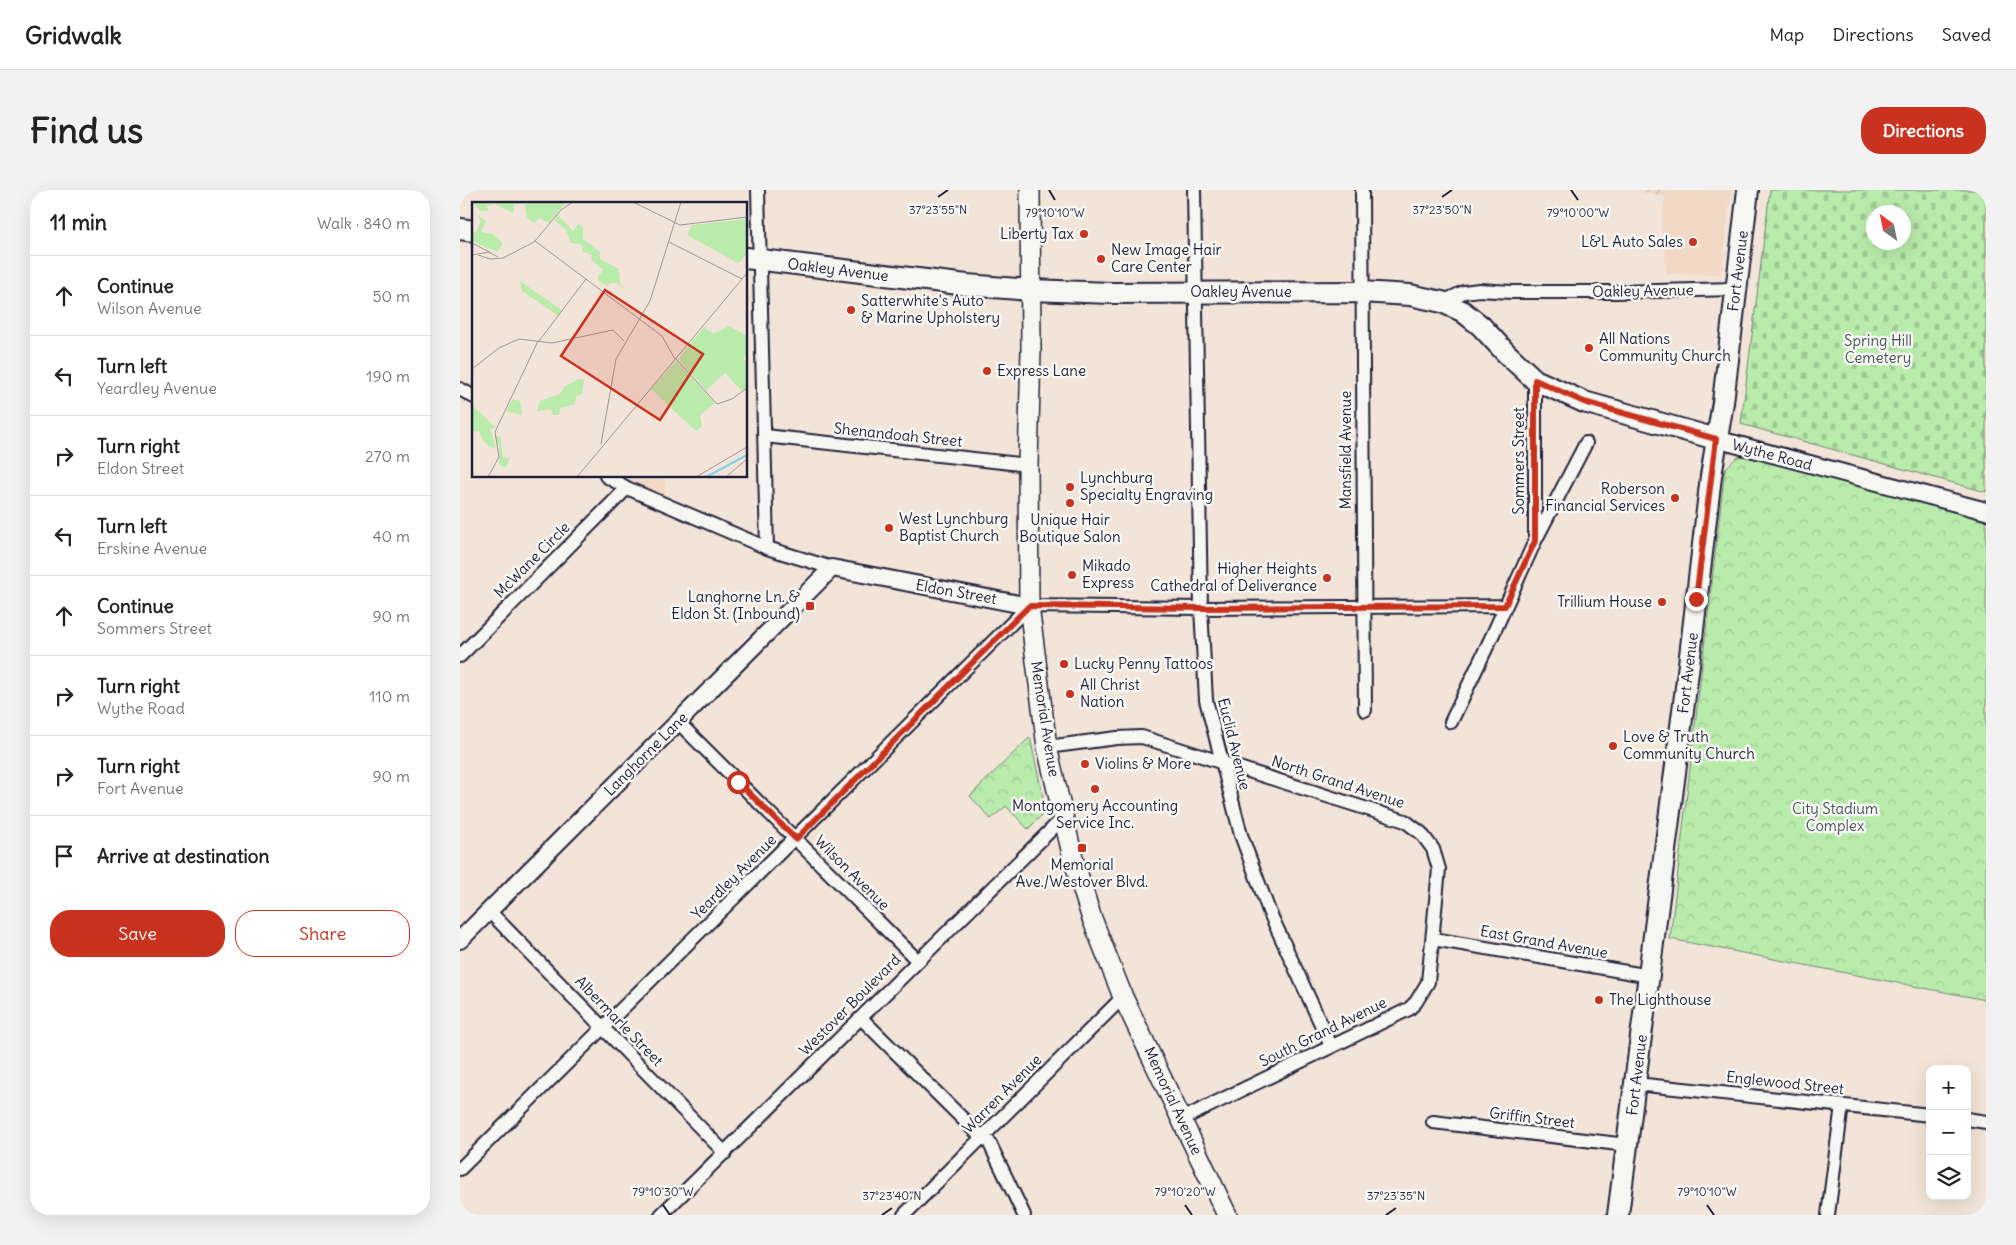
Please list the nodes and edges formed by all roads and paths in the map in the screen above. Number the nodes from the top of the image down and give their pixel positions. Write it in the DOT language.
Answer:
graph roads {
  1 [pos="758,190"];
  2 [pos="1030,190"];
  3 [pos="1194,190"];
  4 [pos="1362,190"];
  5 [pos="1748,190"];
  6 [pos="753,259"];
  7 [pos="1735,289"];
  8 [pos="1031,290"];
  9 [pos="1196,292"];
  10 [pos="1362,292"];
  11 [pos="1442,302"];
  12 [pos="1535,380"];
  13 [pos="460,389"];
  14 [pos="472,396"];
  15 [pos="764,436"];
  16 [pos="1716,439"];
  17 [pos="1586,443"];
  18 [pos="1028,465"];
  19 [pos="609,478"];
  20 [pos="626,488"];
  21 [pos="1986,511"];
  22 [pos="1535,541"];
  23 [pos="767,548"];
  24 [pos="832,568"];
  25 [pos="1029,606"];
  26 [pos="1363,606"];
  27 [pos="1505,606"];
  28 [pos="1201,608"];
  29 [pos="460,656"];
  30 [pos="1365,710"];
  31 [pos="678,722"];
  32 [pos="1450,722"];
  33 [pos="1047,747"];
  34 [pos="1220,760"];
  35 [pos="1063,818"];
  36 [pos="796,839"];
  37 [pos="489,912"];
  38 [pos="1433,939"];
  39 [pos="460,940"];
  40 [pos="918,961"];
  41 [pos="1650,976"];
  42 [pos="1123,997"];
  43 [pos="861,1018"];
  44 [pos="604,1028"];
  45 [pos="1330,1046"];
  46 [pos="1636,1084"];
  47 [pos="1842,1105"];
  48 [pos="1926,1115"];
  49 [pos="1182,1119"];
  50 [pos="1971,1120"];
  51 [pos="1433,1122"];
  52 [pos="1986,1122"];
  53 [pos="983,1137"];
  54 [pos="1627,1145"];
  55 [pos="724,1153"];
  56 [pos="460,1169"];
  57 [pos="661,1215"];
  58 [pos="904,1215"];
  59 [pos="1024,1215"];
  60 [pos="1227,1215"];
  61 [pos="1618,1215"];
  62 [pos="1828,1215"];
  1 -- 6 [label="street"];
  2 -- 8 [label="main road, Memorial Avenue"];
  3 -- 9 [label="street, Euclid Avenue"];
  4 -- 10 [label="street, Mansfield Avenue"];
  5 -- 7 [label="main road, Fort Avenue"];
  6 -- 8 [label="main road, Oakley Avenue"];
  6 -- 15 [label="street"];
  7 -- 11 [label="street, Oakley Avenue"];
  7 -- 16 [label="main road, Fort Avenue"];
  8 -- 9 [label="main road, Oakley Avenue"];
  8 -- 18 [label="main road, Memorial Avenue"];
  9 -- 10 [label="main road, Oakley Avenue"];
  9 -- 28 [label="street, Euclid Avenue"];
  10 -- 11 [label="main road, Oakley Avenue"];
  10 -- 26 [label="street, Mansfield Avenue"];
  11 -- 12 [label="main road, Wythe Road"];
  12 -- 16 [label="main road, Wythe Road"];
  12 -- 22 [label="street, Sommers Street"];
  13 -- 14 [label="street"];
  15 -- 18 [label="street, Shenandoah Street"];
  15 -- 23 [label="street"];
  16 -- 21 [label="street, Wythe Road"];
  16 -- 41 [label="main road, Fort Avenue"];
  17 -- 22 [label="street"];
  18 -- 25 [label="main road, Memorial Avenue"];
  19 -- 20 [label="street, Eldon Street"];
  20 -- 23 [label="street, Eldon Street"];
  20 -- 29 [label="street, McWane Circle"];
  22 -- 27 [label="street"];
  23 -- 24 [label="street, Eldon Street"];
  24 -- 25 [label="street, Eldon Street"];
  24 -- 31 [label="street, Langhorne Lane"];
  25 -- 28 [label="street, Eldon Street"];
  25 -- 33 [label="main road, Memorial Avenue"];
  25 -- 36 [label="street, Yeardley Avenue"];
  26 -- 27 [label="street, Eldon Street"];
  26 -- 28 [label="street, Eldon Street"];
  26 -- 30 [label="street, Mansfield Avenue"];
  27 -- 32 [label="street"];
  28 -- 34 [label="street, Euclid Avenue"];
  31 -- 36 [label="street, Wilson Avenue"];
  31 -- 37 [label="street, Langhorne Lane"];
  33 -- 34 [label="street, North Grand Avenue"];
  33 -- 35 [label="main road, Memorial Avenue"];
  34 -- 38 [label="street, North Grand Avenue"];
  34 -- 45 [label="street, Euclid Avenue"];
  35 -- 40 [label="street, Westover Boulevard"];
  35 -- 42 [label="main road, Memorial Avenue"];
  36 -- 40 [label="street, Wilson Avenue"];
  36 -- 44 [label="street, Yeardley Avenue"];
  37 -- 39 [label="street, Langhorne Lane"];
  37 -- 44 [label="street, Albermarle Street"];
  38 -- 41 [label="street, East Grand Avenue"];
  38 -- 45 [label="street, South Grand Avenue"];
  40 -- 43 [label="street, Westover Boulevard"];
  41 -- 46 [label="main road, Fort Avenue"];
  42 -- 49 [label="main road, Memorial Avenue"];
  42 -- 53 [label="street, Warren Avenue"];
  43 -- 53 [label="street"];
  43 -- 55 [label="street, Westover Boulevard"];
  44 -- 55 [label="street, Albermarle Street"];
  44 -- 56 [label="street, Yeardley Avenue"];
  45 -- 49 [label="street, South Grand Avenue"];
  46 -- 47 [label="street, Englewood Street"];
  46 -- 54 [label="main road, Fort Avenue"];
  47 -- 48 [label="street, Englewood Street"];
  47 -- 62 [label="street"];
  49 -- 60 [label="main road, Memorial Avenue"];
  50 -- 52 [label="street"];
  51 -- 54 [label="street, Griffin Street"];
  53 -- 58 [label="street, Warren Avenue"];
  53 -- 59 [label="street"];
  54 -- 61 [label="main road, Fort Avenue"];
  55 -- 57 [label="street, Westover Boulevard"];
}
